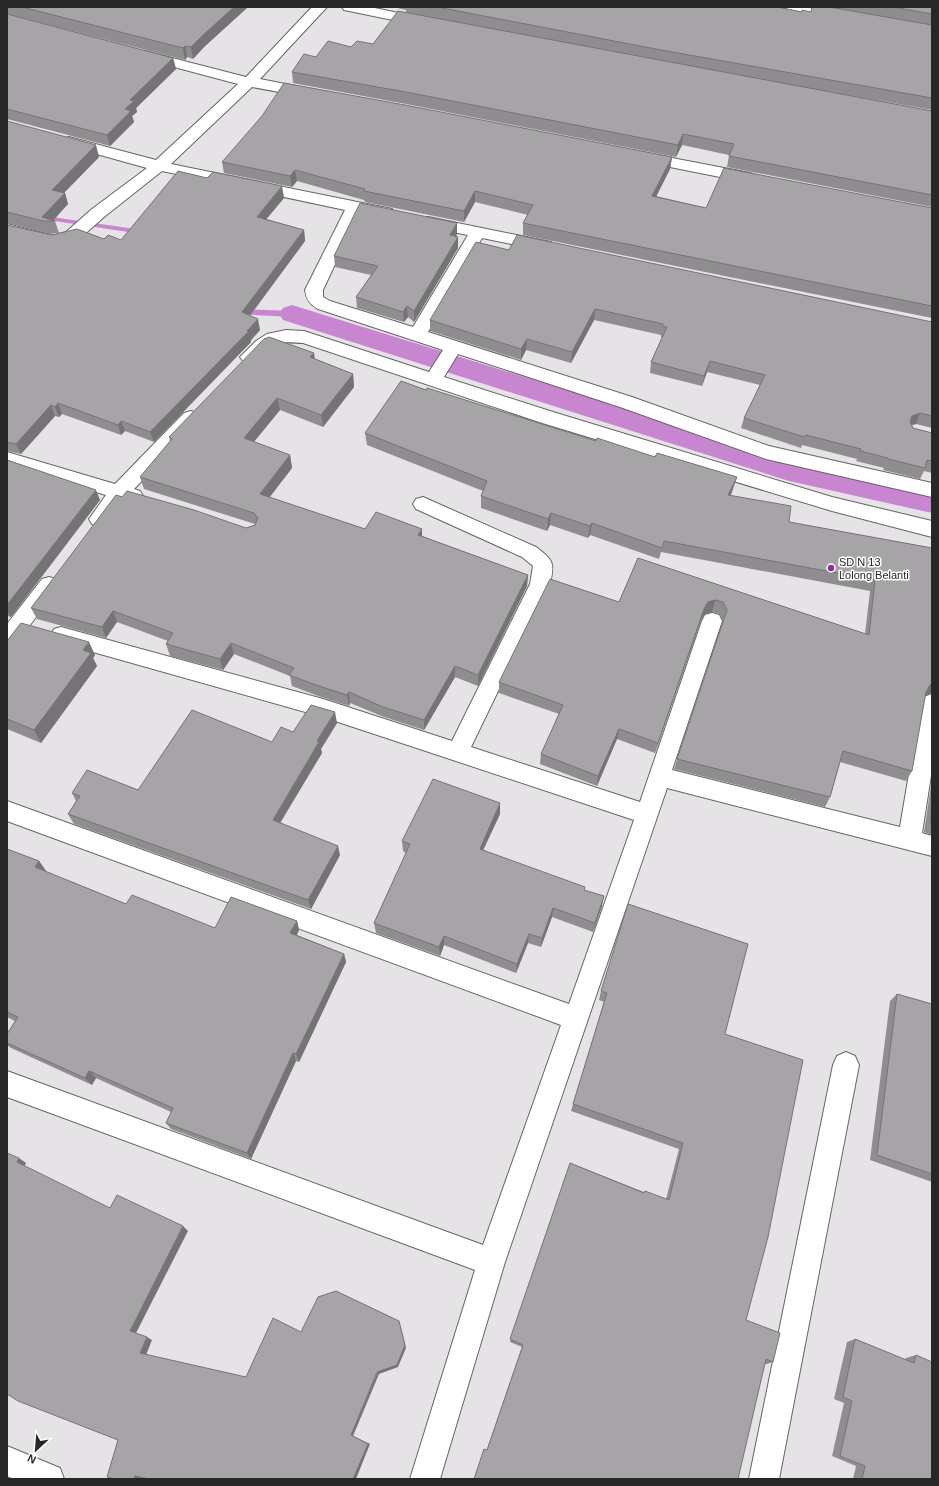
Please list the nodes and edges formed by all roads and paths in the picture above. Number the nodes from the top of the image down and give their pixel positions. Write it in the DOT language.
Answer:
graph roads {
  1 [pos="320,7"];
  2 [pos="349,7"];
  3 [pos="793,7"];
  4 [pos="855,18"];
  5 [pos="438,25"];
  6 [pos="128,51"];
  7 [pos="249,82"];
  8 [pos="328,96"];
  9 [pos="52,137"];
  10 [pos="623,153"];
  11 [pos="159,166"];
  12 [pos="762,181"];
  13 [pos="354,207"];
  14 [pos="7,229"];
  15 [pos="478,232"];
  16 [pos="557,248"];
  17 [pos="417,336"];
  18 [pos="453,349"];
  19 [pos="239,367"];
  20 [pos="436,375"];
  21 [pos="204,404"];
  22 [pos="7,459"];
  23 [pos="932,490"];
  24 [pos="119,492"];
  25 [pos="149,500"];
  26 [pos="423,504"];
  27 [pos="932,529"];
  28 [pos="86,536"];
  29 [pos="58,574"];
  30 [pos="712,621"];
  31 [pos="13,632"];
  32 [pos="932,703"];
  33 [pos="457,752"];
  34 [pos="658,776"];
  35 [pos="7,811"];
  36 [pos="647,814"];
  37 [pos="920,843"];
  38 [pos="575,1018"];
  39 [pos="846,1065"];
  40 [pos="7,1084"];
  41 [pos="491,1262"];
  42 [pos="7,1460"];
  43 [pos="49,1479"];
  44 [pos="425,1479"];
  45 [pos="764,1479"];
  1 -- 7 [label="street"];
  2 -- 5 [label="street"];
  3 -- 4 [label="street"];
  6 -- 7 [label="street"];
  7 -- 8 [label="street"];
  7 -- 11 [label="street"];
  9 -- 11 [label="street"];
  10 -- 12 [label="street"];
  11 -- 13 [label="street"];
  11 -- 14 [label="street"];
  13 -- 15 [label="street"];
  13 -- 17 [label="street"];
  15 -- 16 [label="street"];
  15 -- 17 [label="street"];
  17 -- 18 [label="street"];
  18 -- 20 [label="street"];
  18 -- 23 [label="street"];
  19 -- 20 [label="street"];
  20 -- 27 [label="street"];
  21 -- 24 [label="street"];
  22 -- 24 [label="street"];
  24 -- 25 [label="street"];
  24 -- 28 [label="street"];
  26 -- 33 [label="street"];
  29 -- 31 [label="street"];
  30 -- 34 [label="street"];
  31 -- 33 [label="street"];
  32 -- 37 [label="street"];
  33 -- 36 [label="street"];
  34 -- 36 [label="street"];
  34 -- 37 [label="street"];
  35 -- 38 [label="street"];
  36 -- 38 [label="street"];
  38 -- 41 [label="street"];
  39 -- 45 [label="street"];
  40 -- 41 [label="street"];
  41 -- 44 [label="street"];
  42 -- 43 [label="street"];
}
